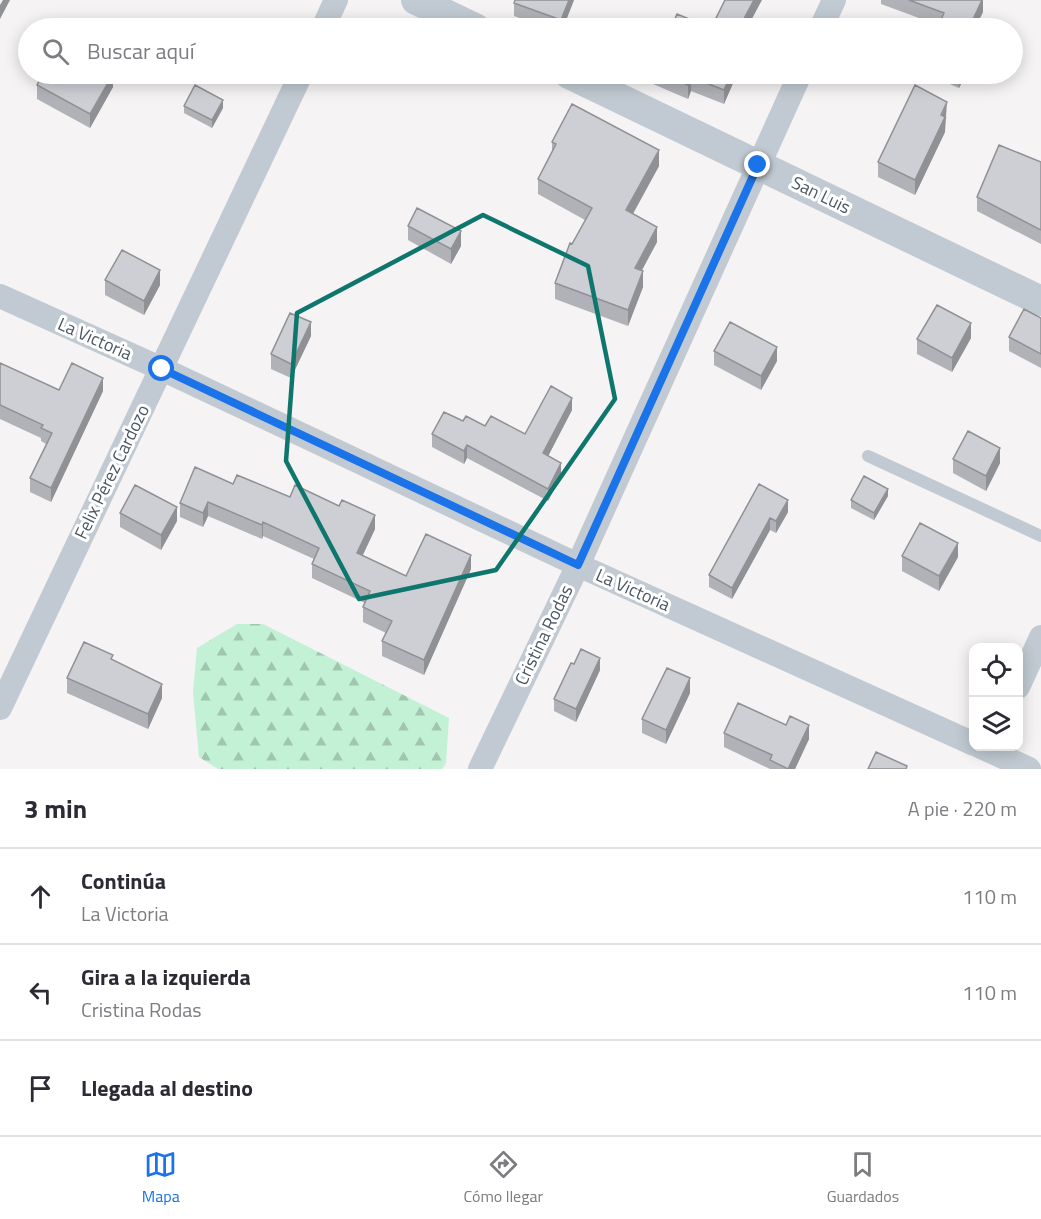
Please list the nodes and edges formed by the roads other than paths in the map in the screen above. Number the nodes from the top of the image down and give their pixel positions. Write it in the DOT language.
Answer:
graph roads {
  1 [pos="336,0"];
  2 [pos="416,0"];
  3 [pos="834,0"];
  4 [pos="328,18"];
  5 [pos="454,18"];
  6 [pos="826,18"];
  7 [pos="296,84"];
  8 [pos="590,84"];
  9 [pos="795,84"];
  10 [pos="758,165"];
  11 [pos="0,296"];
  12 [pos="1041,301"];
  13 [pos="162,369"];
  14 [pos="868,456"];
  15 [pos="1041,537"];
  16 [pos="578,565"];
  17 [pos="1041,637"];
  18 [pos="1023,676"];
  19 [pos="0,708"];
  20 [pos="983,752"];
  21 [pos="480,769"];
  22 [pos="1029,769"];
  1 -- 4 [label="street"];
  2 -- 5 [label="street"];
  3 -- 6 [label="street"];
  7 -- 13 [label="street, Felix Pérez Cardozo"];
  8 -- 10 [label="street, San Luis"];
  9 -- 10 [label="street, Cristina Rodas"];
  10 -- 12 [label="street, San Luis"];
  10 -- 16 [label="street, Cristina Rodas"];
  11 -- 13 [label="street, La Victoria"];
  13 -- 16 [label="street, La Victoria"];
  13 -- 19 [label="street, Felix Pérez Cardozo"];
  14 -- 15 [label="lane"];
  16 -- 20 [label="street, La Victoria"];
  16 -- 21 [label="street, Cristina Rodas"];
  17 -- 18 [label="street"];
  20 -- 22 [label="street, La Victoria"];
}
